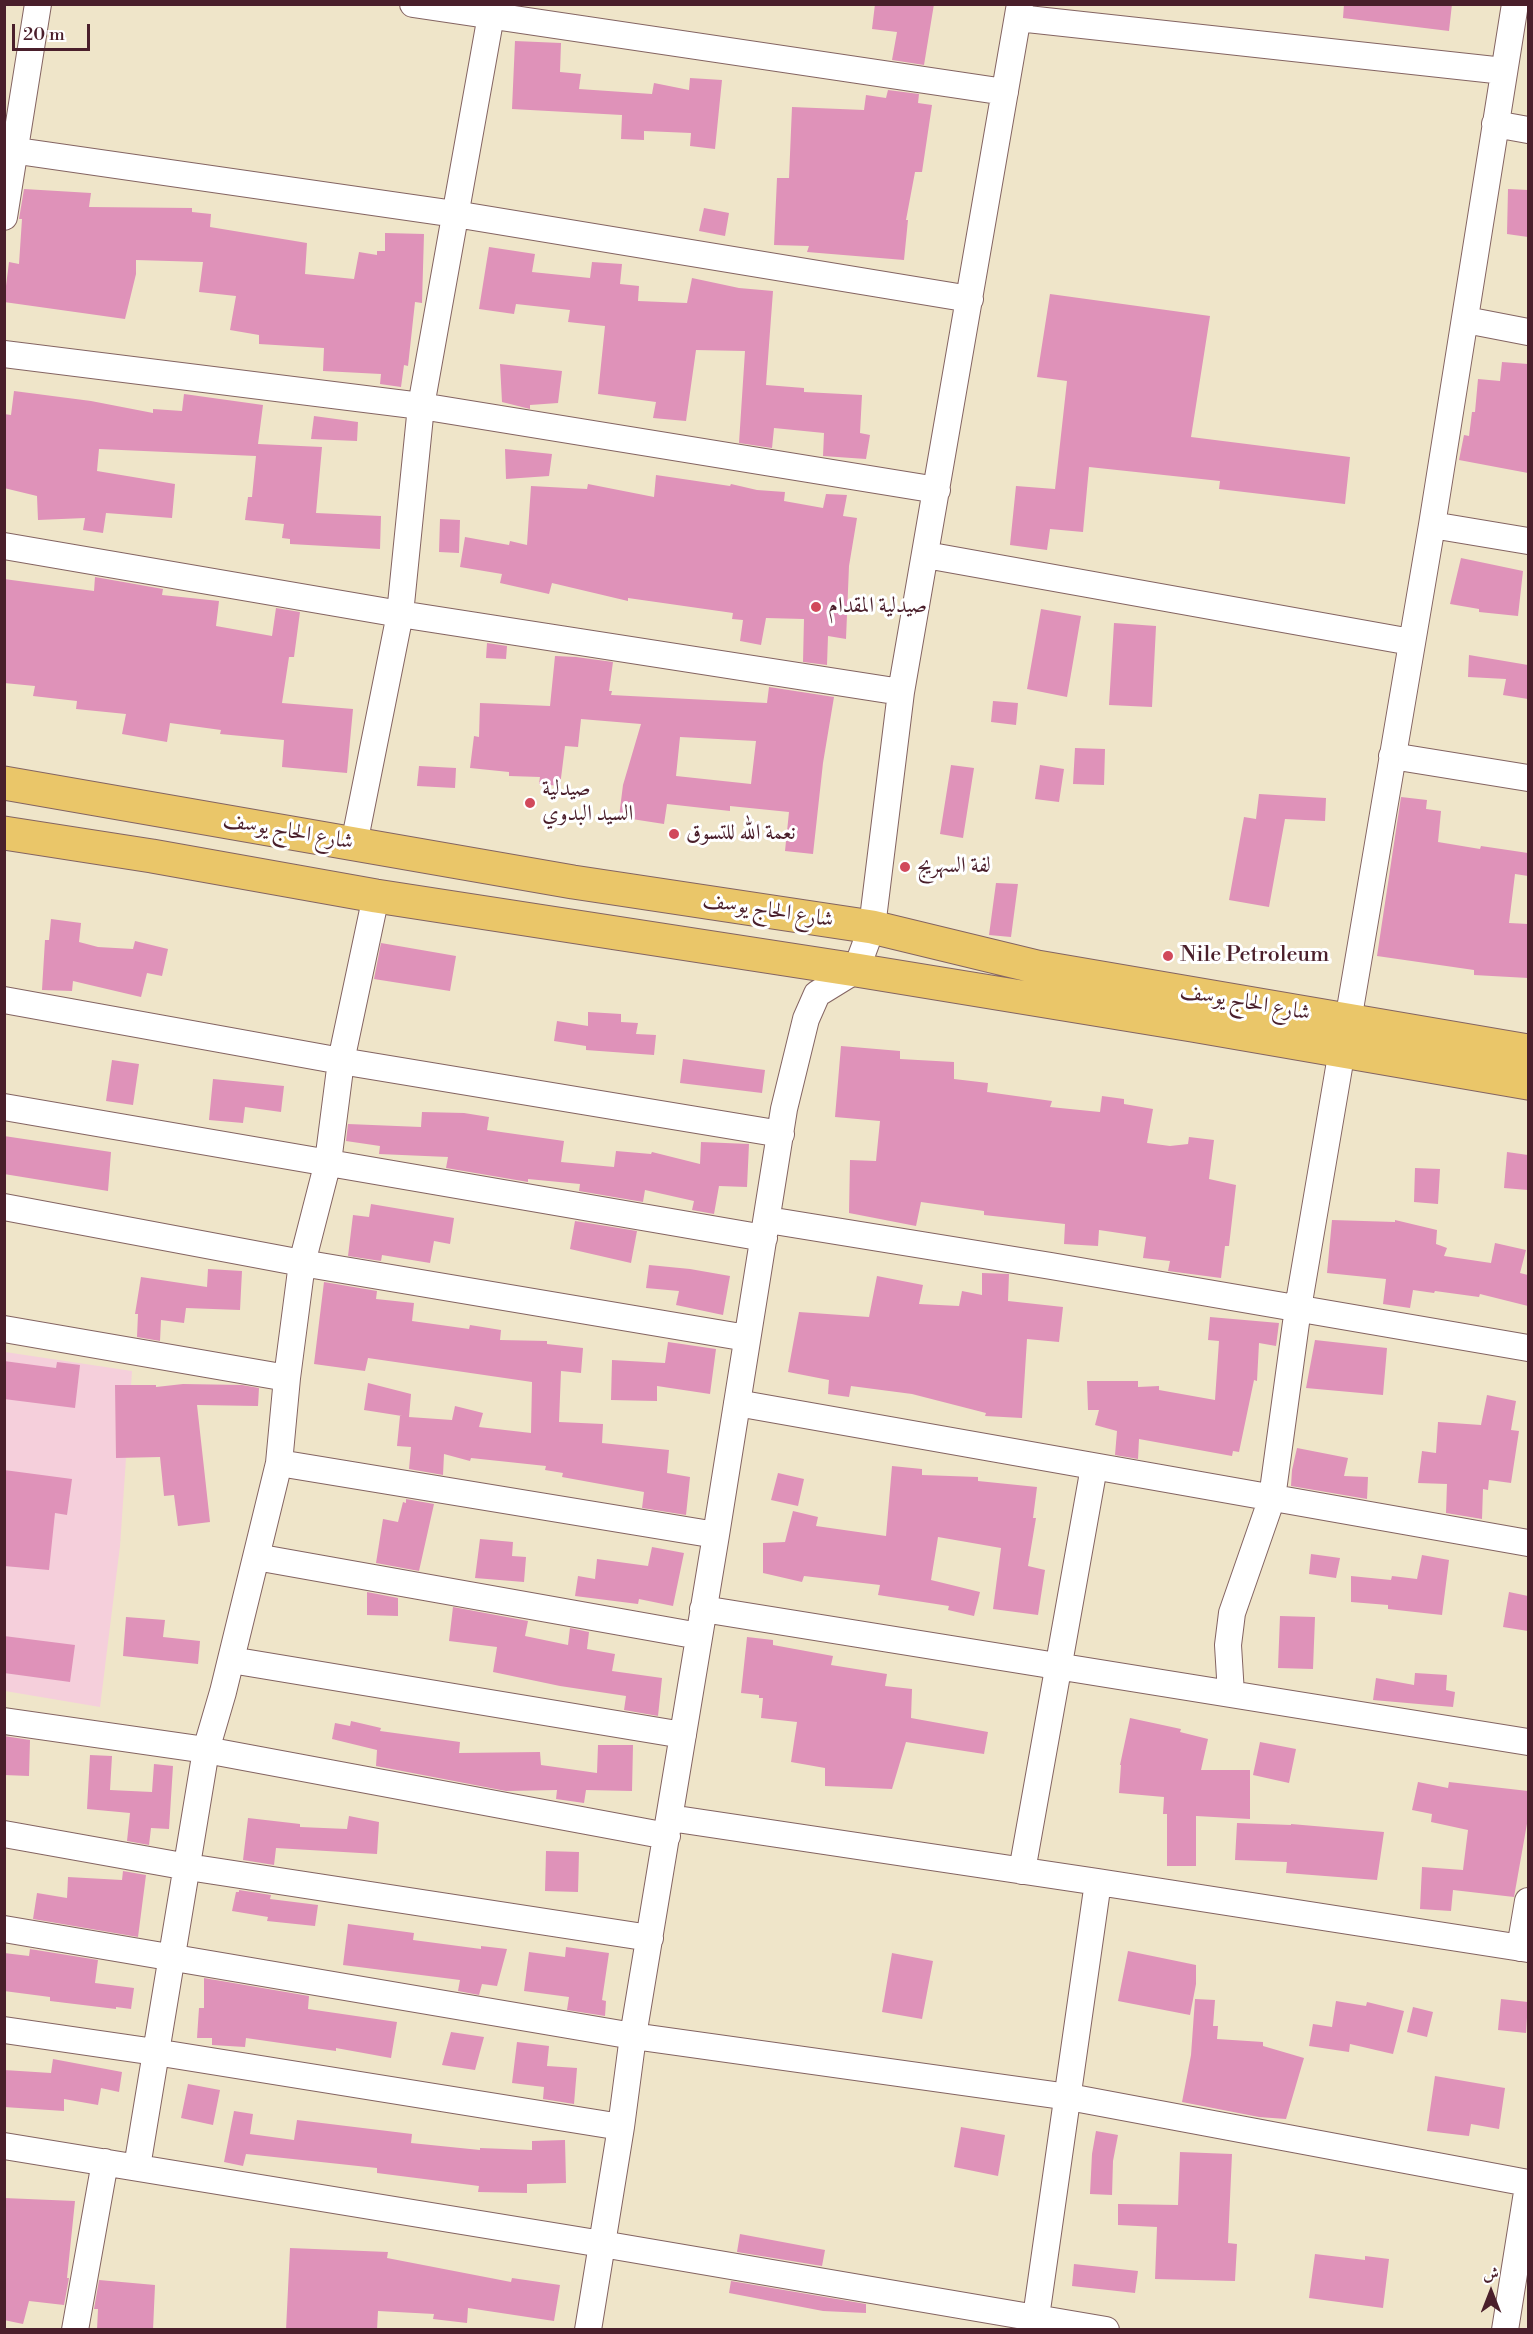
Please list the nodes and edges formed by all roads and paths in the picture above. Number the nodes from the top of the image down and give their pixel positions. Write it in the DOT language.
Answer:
graph roads {
  1 [pos="38,4"];
  2 [pos="413,4"];
  3 [pos="1515,4"];
  4 [pos="492,11"];
  5 [pos="1019,11"];
  6 [pos="1504,71"];
  7 [pos="1005,92"];
  8 [pos="1496,124"];
  9 [pos="1528,130"];
  10 [pos="10,150"];
  11 [pos="455,214"];
  12 [pos="4,217"];
  13 [pos="970,299"];
  14 [pos="1466,320"];
  15 [pos="1528,332"];
  16 [pos="4,354"];
  17 [pos="422,406"];
  18 [pos="937,490"];
  19 [pos="1432,525"];
  20 [pos="1528,541"];
  21 [pos="4,546"];
  22 [pos="926,555"];
  23 [pos="400,614"];
  24 [pos="1411,642"];
  25 [pos="901,692"];
  26 [pos="1392,756"];
  27 [pos="1528,778"];
  28 [pos="4,783"];
  29 [pos="4,833"];
  30 [pos="354,843"];
  31 [pos="376,896"];
  32 [pos="872,927"];
  33 [pos="856,970"];
  34 [pos="4,1000"];
  35 [pos="1345,1036"];
  36 [pos="1528,1051"];
  37 [pos="341,1061"];
  38 [pos="1528,1083"];
  39 [pos="4,1107"];
  40 [pos="781,1134"];
  41 [pos="328,1162"];
  42 [pos="4,1207"];
  43 [pos="766,1229"];
  44 [pos="302,1263"];
  45 [pos="1298,1308"];
  46 [pos="4,1329"];
  47 [pos="747,1338"];
  48 [pos="1528,1348"];
  49 [pos="287,1378"];
  50 [pos="737,1403"];
  51 [pos="279,1463"];
  52 [pos="1094,1467"];
  53 [pos="1272,1498"];
  54 [pos="716,1535"];
  55 [pos="1528,1544"];
  56 [pos="256,1557"];
  57 [pos="704,1609"];
  58 [pos="699,1636"];
  59 [pos="231,1660"];
  60 [pos="1058,1667"];
  61 [pos="1232,1694"];
  62 [pos="4,1721"];
  63 [pos="683,1735"];
  64 [pos="1528,1742"];
  65 [pos="206,1750"];
  66 [pos="668,1827"];
  67 [pos="4,1834"];
  68 [pos="188,1866"];
  69 [pos="1022,1871"];
  70 [pos="1098,1882"];
  71 [pos="1528,1901"];
  72 [pos="4,1929"];
  73 [pos="650,1938"];
  74 [pos="1524,1949"];
  75 [pos="172,1957"];
  76 [pos="4,2030"];
  77 [pos="633,2036"];
  78 [pos="155,2052"];
  79 [pos="1069,2097"];
  80 [pos="621,2127"];
  81 [pos="4,2146"];
  82 [pos="105,2162"];
  83 [pos="136,2167"];
  84 [pos="1528,2184"];
  85 [pos="602,2244"];
  86 [pos="1036,2317"];
  87 [pos="75,2330"];
  88 [pos="588,2330"];
  89 [pos="1106,2330"];
  90 [pos="1505,2330"];
  1 -- 10 [label="street"];
  2 -- 4 [label="street"];
  3 -- 6 [label="street"];
  4 -- 7 [label="street"];
  4 -- 11 [label="street"];
  5 -- 6 [label="street"];
  5 -- 7 [label="street"];
  6 -- 8 [label="street"];
  7 -- 13 [label="street"];
  8 -- 9 [label="street"];
  8 -- 14 [label="street"];
  10 -- 11 [label="street"];
  10 -- 12 [label="street"];
  11 -- 13 [label="street"];
  11 -- 17 [label="street"];
  13 -- 18 [label="street"];
  14 -- 15 [label="street"];
  14 -- 19 [label="street"];
  16 -- 17 [label="street"];
  17 -- 18 [label="street"];
  17 -- 23 [label="street"];
  18 -- 22 [label="street"];
  19 -- 20 [label="street"];
  19 -- 24 [label="street"];
  21 -- 23 [label="street"];
  22 -- 24 [label="street"];
  22 -- 25 [label="street"];
  23 -- 25 [label="street"];
  23 -- 30 [label="street"];
  24 -- 26 [label="street"];
  25 -- 32 [label="street"];
  26 -- 27 [label="street"];
  26 -- 35 [label="street"];
  28 -- 30 [label="main road, شارع الحاج يوسف"];
  29 -- 31 [label="main road, شارع الحاج يوسف"];
  30 -- 32 [label="main road, شارع الحاج يوسف"];
  31 -- 33 [label="main road, شارع الحاج يوسف"];
  31 -- 37 [label="street"];
  32 -- 33 [label="street"];
  32 -- 35 [label="main road, شارع الحاج يوسف"];
  33 -- 35 [label="main road, شارع الحاج يوسف"];
  33 -- 40 [label="street"];
  34 -- 37 [label="street"];
  35 -- 36 [label="main road, شارع الحاج يوسف"];
  35 -- 38 [label="main road, شارع الحاج يوسف"];
  35 -- 45 [label="street"];
  37 -- 40 [label="street"];
  37 -- 41 [label="street"];
  39 -- 41 [label="street"];
  40 -- 43 [label="street"];
  41 -- 43 [label="street"];
  41 -- 44 [label="street"];
  42 -- 44 [label="street"];
  43 -- 45 [label="street"];
  43 -- 47 [label="street"];
  44 -- 47 [label="street"];
  44 -- 49 [label="street"];
  45 -- 48 [label="street"];
  45 -- 53 [label="street"];
  46 -- 49 [label="street"];
  47 -- 50 [label="street"];
  49 -- 51 [label="street"];
  50 -- 52 [label="street"];
  50 -- 54 [label="street"];
  51 -- 54 [label="street"];
  51 -- 56 [label="street"];
  52 -- 53 [label="street"];
  52 -- 60 [label="street"];
  53 -- 55 [label="street"];
  53 -- 61 [label="street"];
  54 -- 57 [label="street"];
  56 -- 58 [label="street"];
  56 -- 59 [label="street"];
  57 -- 58 [label="street"];
  57 -- 60 [label="street"];
  58 -- 63 [label="street"];
  59 -- 63 [label="street"];
  59 -- 65 [label="street"];
  60 -- 61 [label="street"];
  60 -- 69 [label="street"];
  61 -- 64 [label="street"];
  62 -- 65 [label="street"];
  63 -- 66 [label="street"];
  65 -- 66 [label="street"];
  65 -- 68 [label="street"];
  66 -- 69 [label="street"];
  66 -- 73 [label="street"];
  67 -- 68 [label="street"];
  68 -- 73 [label="street"];
  68 -- 75 [label="street"];
  69 -- 70 [label="street"];
  70 -- 74 [label="street"];
  70 -- 79 [label="street"];
  71 -- 74 [label="street"];
  72 -- 75 [label="street"];
  73 -- 77 [label="street"];
  75 -- 77 [label="street"];
  75 -- 78 [label="street"];
  76 -- 78 [label="street"];
  77 -- 79 [label="street"];
  77 -- 80 [label="street"];
  78 -- 80 [label="street"];
  78 -- 83 [label="street"];
  79 -- 84 [label="street"];
  79 -- 86 [label="street"];
  80 -- 85 [label="street"];
  81 -- 82 [label="street"];
  82 -- 83 [label="street"];
  82 -- 87 [label="street"];
  83 -- 85 [label="street"];
  84 -- 90 [label="street"];
  85 -- 86 [label="street"];
  85 -- 88 [label="street"];
  86 -- 89 [label="street"];
}
